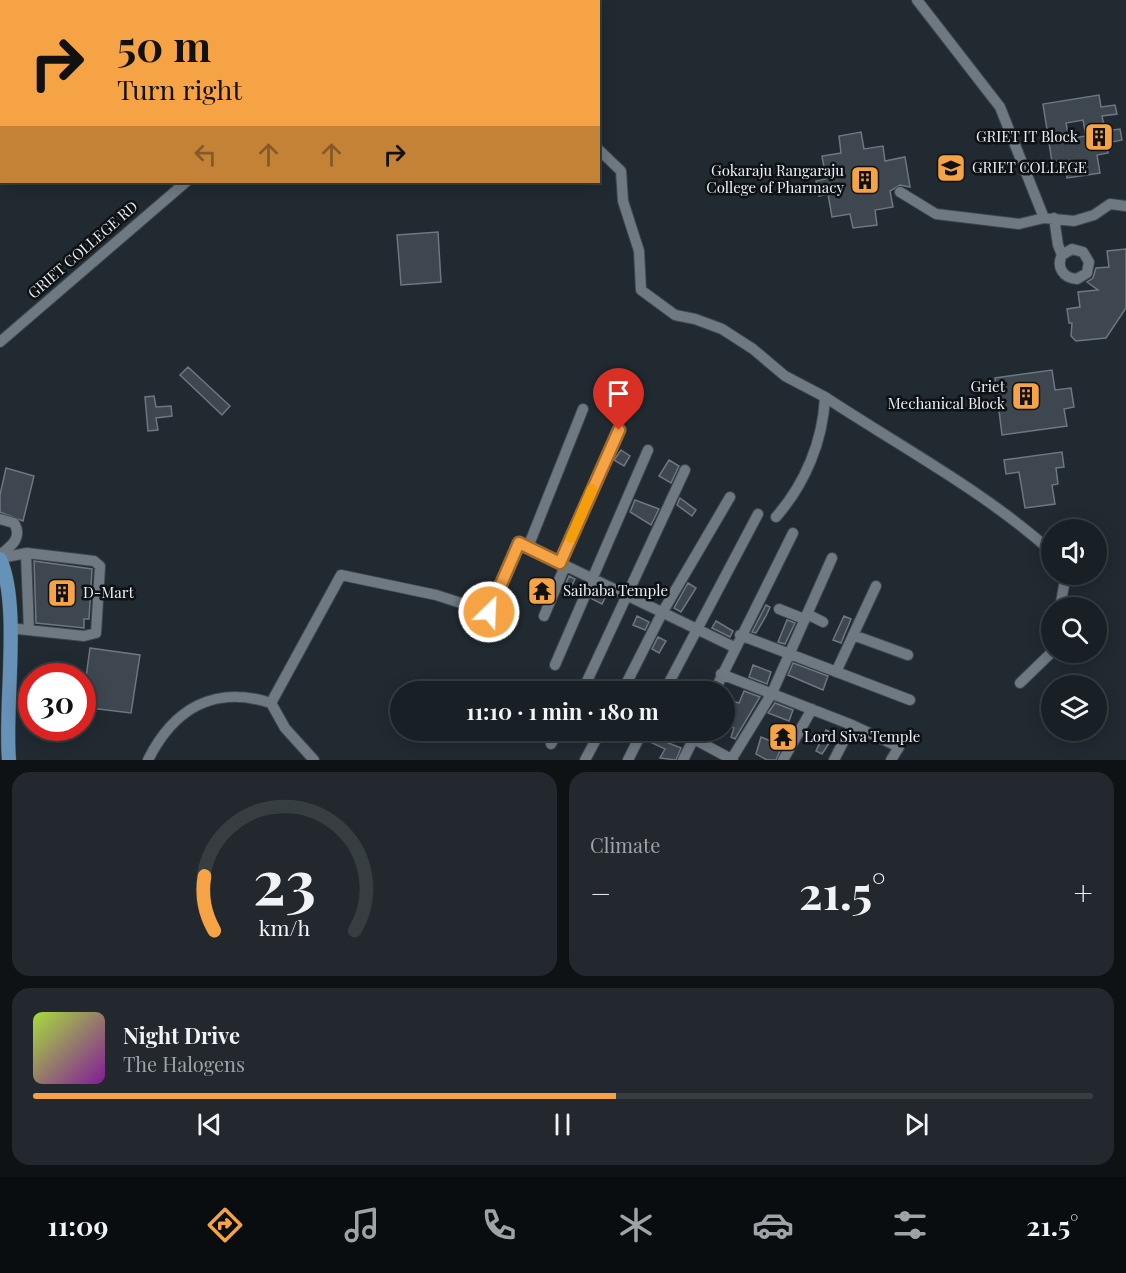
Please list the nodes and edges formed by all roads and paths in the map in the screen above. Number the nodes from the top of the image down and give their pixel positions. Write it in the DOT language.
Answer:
graph roads {
  1 [pos="917,0"];
  2 [pos="600,151"];
  3 [pos="185,183"];
  4 [pos="900,192"];
  5 [pos="1126,206"];
  6 [pos="1049,218"];
  7 [pos="1062,255"];
  8 [pos="0,342"];
  9 [pos="825,397"];
  10 [pos="583,408"];
  11 [pos="619,430"];
  12 [pos="648,450"];
  13 [pos="685,470"];
  14 [pos="730,497"];
  15 [pos="758,514"];
  16 [pos="776,517"];
  17 [pos="0,519"];
  18 [pos="793,533"];
  19 [pos="1041,542"];
  20 [pos="528,547"];
  21 [pos="26,554"];
  22 [pos="0,558"];
  23 [pos="832,558"];
  24 [pos="563,564"];
  25 [pos="593,580"];
  26 [pos="876,586"];
  27 [pos="627,596"];
  28 [pos="0,602"];
  29 [pos="0,607"];
  30 [pos="779,609"];
  31 [pos="662,613"];
  32 [pos="544,616"];
  33 [pos="805,617"];
  34 [pos="823,622"];
  35 [pos="9,628"];
  36 [pos="29,630"];
  37 [pos="697,630"];
  38 [pos="740,635"];
  39 [pos="853,635"];
  40 [pos="734,647"];
  41 [pos="788,654"];
  42 [pos="908,656"];
  43 [pos="1041,663"];
  44 [pos="555,665"];
  45 [pos="836,672"];
  46 [pos="721,674"];
  47 [pos="0,680"];
  48 [pos="590,681"];
  49 [pos="628,681"];
  50 [pos="670,681"];
  51 [pos="718,681"];
  52 [pos="1020,683"];
  53 [pos="771,693"];
  54 [pos="910,700"];
  55 [pos="271,703"];
  56 [pos="812,709"];
  57 [pos="852,725"];
  58 [pos="553,741"];
  59 [pos="595,741"];
  60 [pos="638,741"];
  61 [pos="693,741"];
  62 [pos="705,741"];
  63 [pos="551,744"];
  64 [pos="9,760"];
  65 [pos="148,760"];
  66 [pos="314,760"];
  67 [pos="585,760"];
  68 [pos="628,760"];
  69 [pos="683,760"];
  70 [pos="732,760"];
  71 [pos="783,760"];
  72 [pos="834,760"];
  73 [pos="891,760"];
  1 -- 6 [label="street"];
  2 -- 9 [label="street"];
  3 -- 8 [label="street, GRIET COLLEGE RD"];
  4 -- 6 [label="street"];
  5 -- 6 [label="street"];
  6 -- 7 [label="street"];
  9 -- 16 [label="street"];
  9 -- 19 [label="street"];
  10 -- 20 [label="street"];
  11 -- 24 [label="street"];
  12 -- 25 [label="street"];
  13 -- 27 [label="street"];
  14 -- 31 [label="street"];
  15 -- 37 [label="street"];
  17 -- 22 [label="street"];
  18 -- 38 [label="street"];
  20 -- 24 [label="street"];
  20 -- 55 [label="street"];
  21 -- 22 [label="street"];
  21 -- 36 [label="street"];
  21 -- 36 [label="street"];
  22 -- 35 [label="main road"];
  23 -- 33 [label="street"];
  24 -- 25 [label="street"];
  24 -- 32 [label="street"];
  25 -- 27 [label="street"];
  25 -- 44 [label="street"];
  26 -- 39 [label="street"];
  27 -- 31 [label="street"];
  27 -- 48 [label="street"];
  28 -- 29 [label="main road"];
  29 -- 47 [label="main road"];
  30 -- 33 [label="street"];
  31 -- 37 [label="street"];
  31 -- 49 [label="street"];
  33 -- 34 [label="street"];
  33 -- 41 [label="street"];
  35 -- 36 [label="street"];
  35 -- 64 [label="main road"];
  37 -- 40 [label="street"];
  37 -- 50 [label="street"];
  38 -- 40 [label="street"];
  38 -- 41 [label="street"];
  39 -- 42 [label="street"];
  39 -- 45 [label="street"];
  40 -- 46 [label="street"];
  41 -- 45 [label="street"];
  41 -- 53 [label="street"];
  43 -- 52 [label="street"];
  45 -- 54 [label="street"];
  46 -- 51 [label="street"];
  46 -- 53 [label="street"];
  53 -- 56 [label="street"];
  53 -- 70 [label="street"];
  55 -- 65 [label="street"];
  55 -- 66 [label="street"];
  56 -- 57 [label="street"];
  56 -- 71 [label="street"];
  57 -- 72 [label="street"];
  57 -- 73 [label="street"];
  58 -- 63 [label="street"];
  59 -- 67 [label="street"];
  60 -- 68 [label="street"];
  61 -- 69 [label="street"];
  62 -- 70 [label="street"];
}
